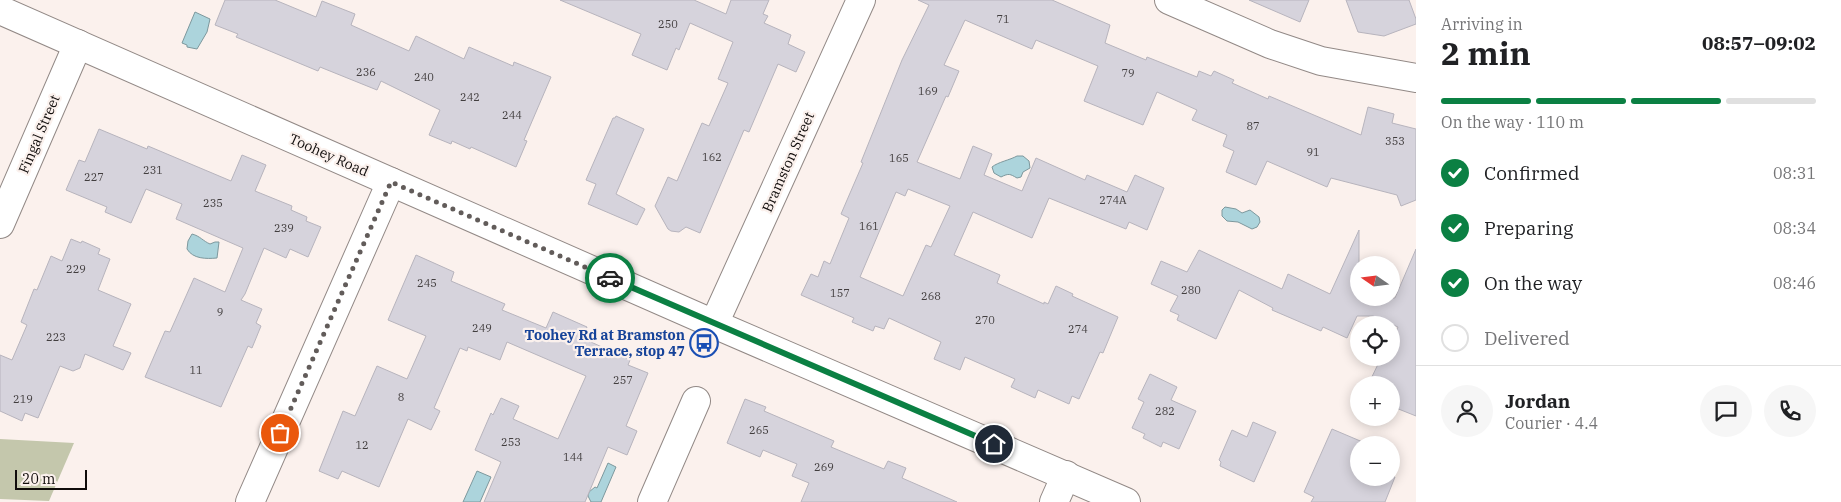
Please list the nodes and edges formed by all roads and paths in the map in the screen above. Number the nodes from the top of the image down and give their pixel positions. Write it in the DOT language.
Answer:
graph roads {
  1 [pos="861,0"];
  2 [pos="1169,0"];
  3 [pos="0,10"];
  4 [pos="78,44"];
  5 [pos="1416,78"];
  6 [pos="391,182"];
  7 [pos="0,224"];
  8 [pos="714,324"];
  9 [pos="696,401"];
  10 [pos="1066,475"];
  11 [pos="250,502"];
  12 [pos="652,502"];
  13 [pos="1054,502"];
  14 [pos="1126,502"];
  1 -- 8 [label="street, Bramston Street"];
  2 -- 5 [label="street"];
  3 -- 4 [label="street, Toohey Road"];
  4 -- 6 [label="street, Toohey Road"];
  4 -- 7 [label="street, Fingal Street"];
  6 -- 8 [label="street, Toohey Road"];
  6 -- 11 [label="street"];
  8 -- 10 [label="street, Toohey Road"];
  9 -- 12 [label="street"];
  10 -- 13 [label="street"];
  10 -- 14 [label="street, Toohey Road"];
}
